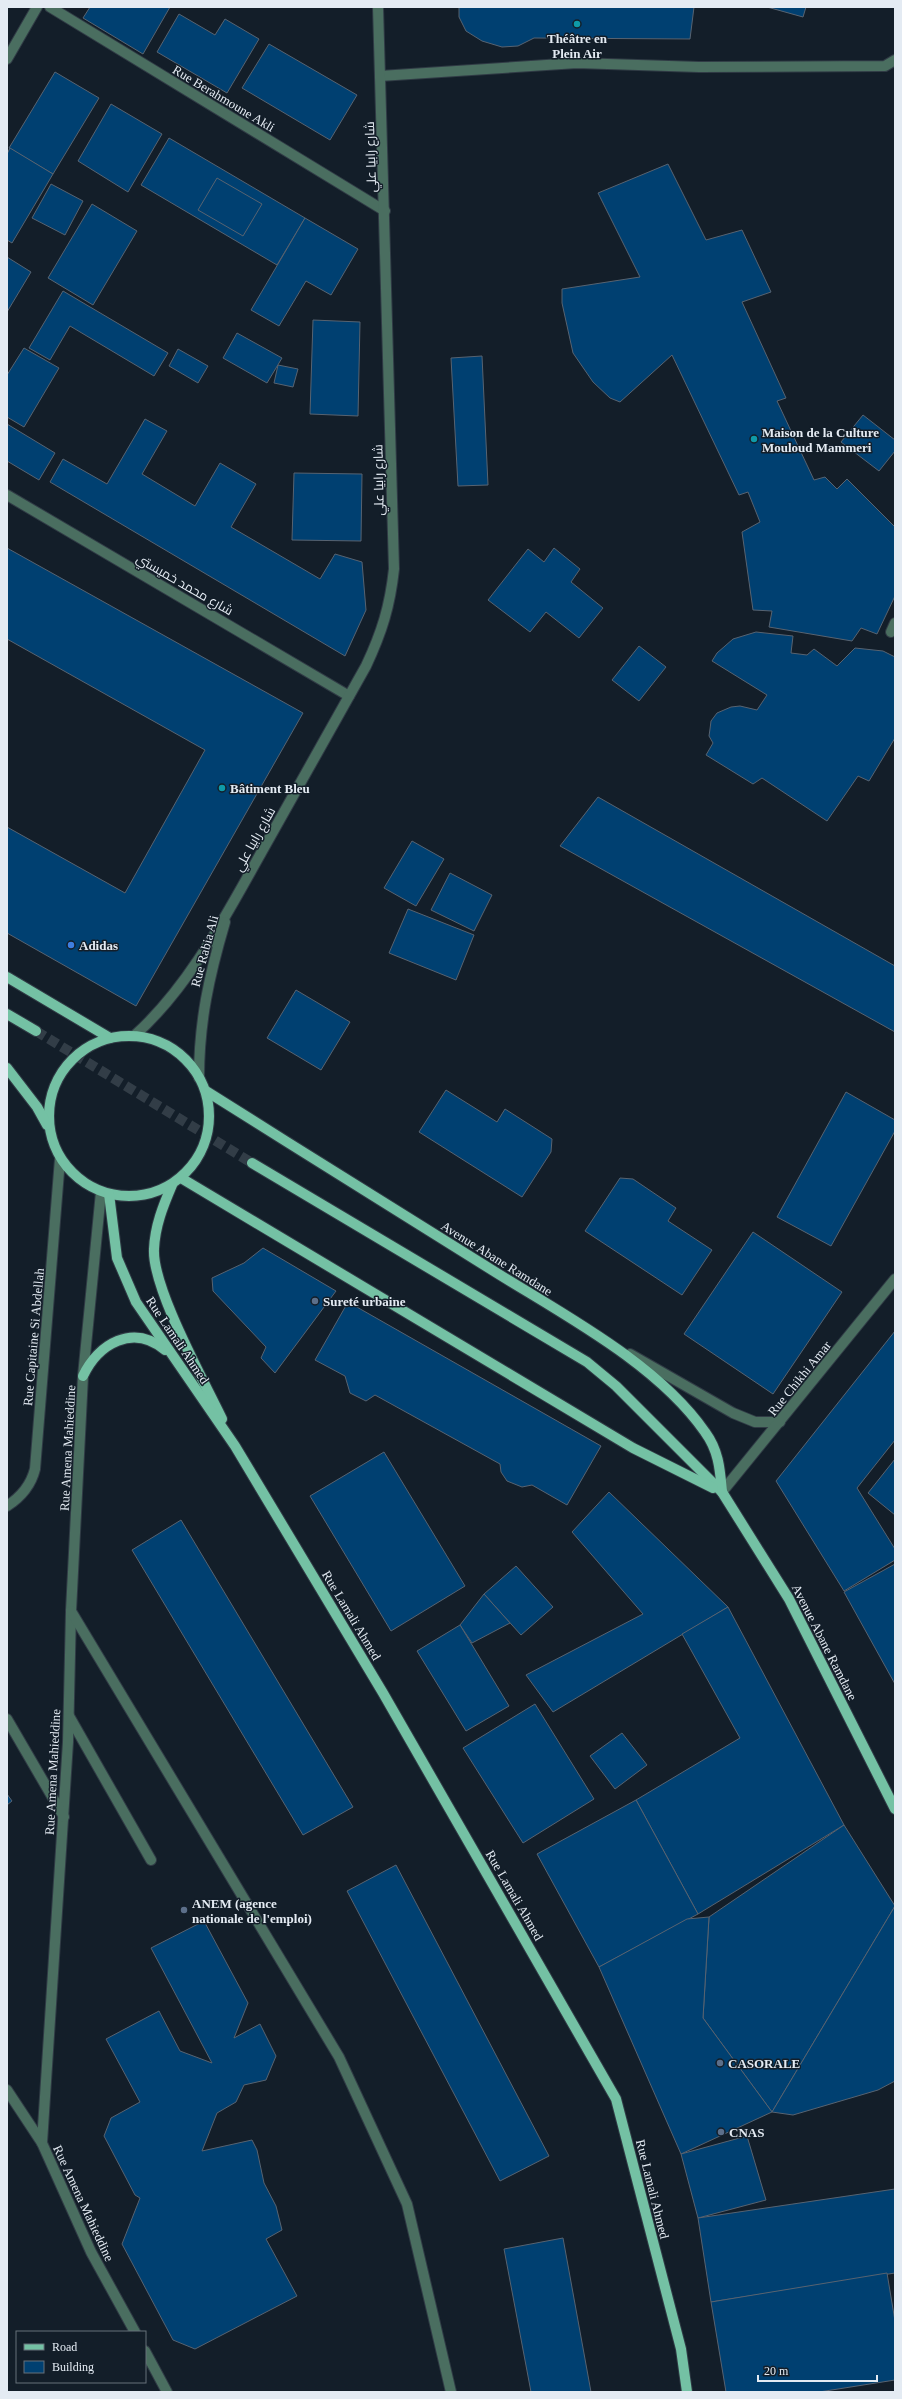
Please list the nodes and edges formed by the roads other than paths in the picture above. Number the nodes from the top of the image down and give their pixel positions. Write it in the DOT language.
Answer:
graph roads {
  1 [pos="37,7"];
  2 [pos="50,7"];
  3 [pos="378,7"];
  4 [pos="7,59"];
  5 [pos="895,60"];
  6 [pos="380,76"];
  7 [pos="385,212"];
  8 [pos="7,495"];
  9 [pos="349,696"];
  10 [pos="228,912"];
  11 [pos="7,977"];
  12 [pos="7,1014"];
  13 [pos="36,1031"];
  14 [pos="134,1036"];
  15 [pos="110,1038"];
  16 [pos="7,1068"];
  17 [pos="199,1078"];
  18 [pos="206,1091"];
  19 [pos="49,1128"];
  20 [pos="60,1159"];
  21 [pos="252,1163"];
  22 [pos="181,1178"];
  23 [pos="172,1185"];
  24 [pos="105,1193"];
  25 [pos="895,1279"];
  26 [pos="591,1332"];
  27 [pos="172,1355"];
  28 [pos="84,1376"];
  29 [pos="780,1422"];
  30 [pos="235,1446"];
  31 [pos="722,1492"];
  32 [pos="7,1506"];
  33 [pos="71,1611"];
  34 [pos="69,1716"];
  35 [pos="7,1720"];
  36 [pos="895,1809"];
  37 [pos="64,1817"];
  38 [pos="151,1860"];
  39 [pos="7,2090"];
  40 [pos="42,2143"];
  41 [pos="134,2331"];
  42 [pos="146,2353"];
  43 [pos="167,2392"];
  44 [pos="451,2392"];
  45 [pos="687,2392"];
  1 -- 4 [label="street"];
  2 -- 7 [label="street, Rue Berahmoune Akli"];
  3 -- 6 [label="street, شارع رابيا علي"];
  5 -- 6 [label="street"];
  6 -- 7 [label="street, شارع رابيا علي"];
  7 -- 9 [label="street, شارع رابيا علي"];
  8 -- 9 [label="street, شارع محمد خميستي"];
  9 -- 10 [label="street, شارع رابيا علي"];
  10 -- 14 [label="street, Rue Rabia Ali"];
  10 -- 17 [label="street, Rue Rabia Ali"];
  11 -- 15 [label="main road"];
  12 -- 13 [label="main road"];
  14 -- 15 [label="main road"];
  14 -- 17 [label="main road"];
  15 -- 19 [label="main road"];
  16 -- 19 [label="main road"];
  17 -- 18 [label="main road"];
  18 -- 22 [label="main road"];
  18 -- 26 [label="main road, Avenue Abane Ramdane"];
  19 -- 20 [label="main road"];
  20 -- 24 [label="main road"];
  20 -- 32 [label="street, Rue Capitaine Si Abdellah"];
  21 -- 31 [label="main road, Avenue Abane Ramdane"];
  22 -- 23 [label="main road"];
  22 -- 31 [label="main road"];
  23 -- 24 [label="main road"];
  23 -- 30 [label="main road, Rue Lamali Ahmed"];
  24 -- 27 [label="main road, Rue Lamali Ahmed"];
  24 -- 28 [label="street, Rue Amena Mahieddine"];
  25 -- 29 [label="street, Rue Chikhi Amar"];
  26 -- 29 [label="street"];
  26 -- 31 [label="main road, Avenue Abane Ramdane"];
  27 -- 28 [label="main road"];
  27 -- 30 [label="main road, Rue Lamali Ahmed"];
  28 -- 33 [label="street, Rue Amena Mahieddine"];
  29 -- 31 [label="street, Rue Chikhi Amar"];
  30 -- 45 [label="main road, Rue Lamali Ahmed"];
  31 -- 36 [label="main road, Avenue Abane Ramdane"];
  33 -- 34 [label="street, Rue Amena Mahieddine"];
  33 -- 44 [label="street"];
  34 -- 37 [label="street, Rue Amena Mahieddine"];
  34 -- 38 [label="street"];
  35 -- 37 [label="street"];
  37 -- 40 [label="street, Rue Amena Mahieddine"];
  39 -- 40 [label="street"];
  40 -- 41 [label="street, Rue Amena Mahieddine"];
  42 -- 43 [label="street"];
}
